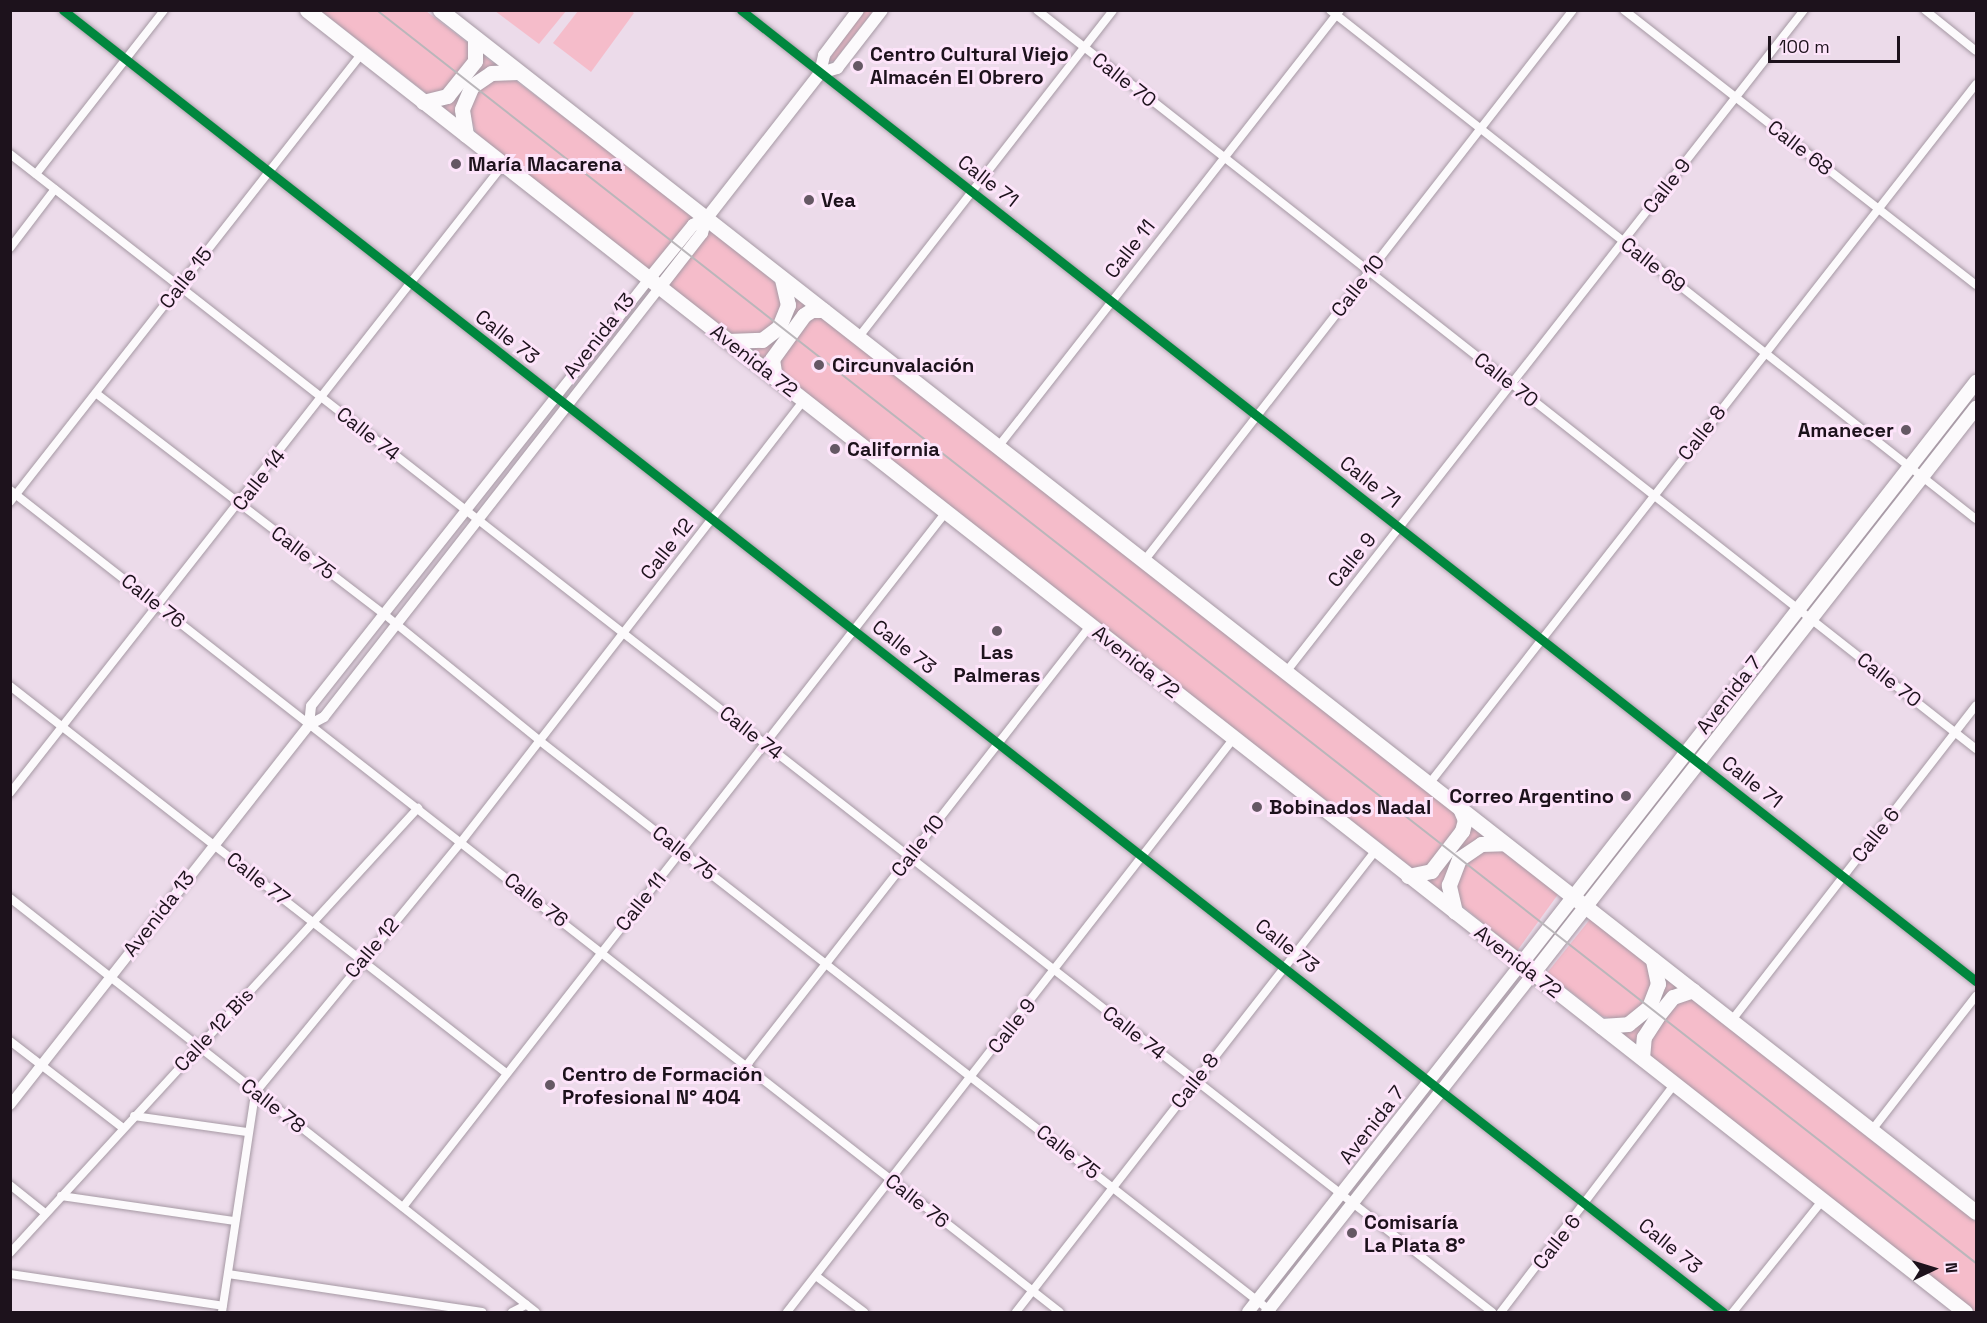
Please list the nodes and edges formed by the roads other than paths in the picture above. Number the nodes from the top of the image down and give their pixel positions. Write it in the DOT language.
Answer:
graph roads {
  1 [pos="63,10"];
  2 [pos="164,10"];
  3 [pos="307,10"];
  4 [pos="440,10"];
  5 [pos="741,10"];
  6 [pos="858,10"];
  7 [pos="882,10"];
  8 [pos="1036,10"];
  9 [pos="1113,10"];
  10 [pos="1573,10"];
  11 [pos="1624,10"];
  12 [pos="1804,10"];
  13 [pos="1925,10"];
  14 [pos="1335,12"];
  15 [pos="475,38"];
  16 [pos="1084,48"];
  17 [pos="1977,51"];
  18 [pos="362,53"];
  19 [pos="126,60"];
  20 [pos="517,72"];
  21 [pos="820,73"];
  22 [pos="1977,84"];
  23 [pos="1736,98"];
  24 [pos="423,102"];
  25 [pos="1480,129"];
  26 [pos="466,135"];
  27 [pos="10,154"];
  28 [pos="1224,158"];
  29 [pos="503,165"];
  30 [pos="267,172"];
  31 [pos="36,174"];
  32 [pos="55,189"];
  33 [pos="972,192"];
  34 [pos="1878,208"];
  35 [pos="706,219"];
  36 [pos="1624,242"];
  37 [pos="10,248"];
  38 [pos="1369,272"];
  39 [pos="781,277"];
  40 [pos="654,283"];
  41 [pos="412,285"];
  42 [pos="1977,285"];
  43 [pos="179,286"];
  44 [pos="1112,302"];
  45 [pos="823,310"];
  46 [pos="858,338"];
  47 [pos="728,341"];
  48 [pos="1765,353"];
  49 [pos="775,378"];
  50 [pos="1977,382"];
  51 [pos="1512,385"];
  52 [pos="97,394"];
  53 [pos="322,398"];
  54 [pos="556,398"];
  55 [pos="804,400"];
  56 [pos="566,406"];
  57 [pos="1977,408"];
  58 [pos="1257,416"];
  59 [pos="998,447"];
  60 [pos="1910,467"];
  61 [pos="1923,477"];
  62 [pos="14,492"];
  63 [pos="1653,496"];
  64 [pos="10,502"];
  65 [pos="239,505"];
  66 [pos="465,509"];
  67 [pos="946,512"];
  68 [pos="1977,519"];
  69 [pos="478,520"];
  70 [pos="713,520"];
  71 [pos="1400,528"];
  72 [pos="1144,561"];
  73 [pos="160,606"];
  74 [pos="1799,609"];
  75 [pos="384,614"];
  76 [pos="1811,619"];
  77 [pos="394,626"];
  78 [pos="1090,626"];
  79 [pos="853,630"];
  80 [pos="624,634"];
  81 [pos="1541,639"];
  82 [pos="1286,672"];
  83 [pos="10,686"];
  84 [pos="1977,706"];
  85 [pos="60,725"];
  86 [pos="309,725"];
  87 [pos="1956,733"];
  88 [pos="1234,738"];
  89 [pos="540,741"];
  90 [pos="764,743"];
  91 [pos="998,743"];
  92 [pos="1977,749"];
  93 [pos="1686,753"];
  94 [pos="1699,763"];
  95 [pos="1429,784"];
  96 [pos="10,793"];
  97 [pos="418,808"];
  98 [pos="1460,808"];
  99 [pos="461,842"];
  100 [pos="1504,843"];
  101 [pos="213,844"];
  102 [pos="1376,850"];
  103 [pos="680,851"];
  104 [pos="909,857"];
  105 [pos="1145,857"];
  106 [pos="1408,876"];
  107 [pos="1844,877"];
  108 [pos="10,898"];
  109 [pos="1580,902"];
  110 [pos="1455,912"];
  111 [pos="313,922"];
  112 [pos="602,951"];
  113 [pos="361,960"];
  114 [pos="1653,960"];
  115 [pos="826,963"];
  116 [pos="1285,967"];
  117 [pos="1527,969"];
  118 [pos="1056,971"];
  119 [pos="111,978"];
  120 [pos="1977,981"];
  121 [pos="1693,990"];
  122 [pos="1977,996"];
  123 [pos="1732,1020"];
  124 [pos="1601,1026"];
  125 [pos="10,1041"];
  126 [pos="198,1047"];
  127 [pos="1642,1058"];
  128 [pos="42,1066"];
  129 [pos="746,1066"];
  130 [pos="506,1073"];
  131 [pos="972,1077"];
  132 [pos="1430,1080"];
  133 [pos="1195,1081"];
  134 [pos="1675,1084"];
  135 [pos="1442,1090"];
  136 [pos="255,1093"];
  137 [pos="10,1105"];
  138 [pos="134,1116"];
  139 [pos="123,1128"];
  140 [pos="1872,1130"];
  141 [pos="246,1132"];
  142 [pos="891,1181"];
  143 [pos="10,1185"];
  144 [pos="1113,1188"];
  145 [pos="1341,1194"];
  146 [pos="61,1196"];
  147 [pos="1822,1201"];
  148 [pos="1352,1203"];
  149 [pos="1587,1203"];
  150 [pos="403,1207"];
  151 [pos="1977,1212"];
  152 [pos="45,1213"];
  153 [pos="235,1221"];
  154 [pos="10,1253"];
  155 [pos="10,1274"];
  156 [pos="228,1275"];
  157 [pos="816,1276"];
  158 [pos="1032,1291"];
  159 [pos="1257,1301"];
  160 [pos="526,1305"];
  161 [pos="222,1309"];
  162 [pos="482,1312"];
  163 [pos="513,1312"];
  164 [pos="536,1312"];
  165 [pos="788,1312"];
  166 [pos="864,1312"];
  167 [pos="1016,1312"];
  168 [pos="1060,1312"];
  169 [pos="1248,1312"];
  170 [pos="1270,1312"];
  171 [pos="1492,1312"];
  172 [pos="1501,1312"];
  173 [pos="1723,1312"];
  174 [pos="1733,1312"];
  175 [pos="1962,1312"];
  1 -- 19 [label="street, Calle 73"];
  2 -- 19 [label="street"];
  3 -- 18 [label="highway, Avenida 72"];
  4 -- 15 [label="highway"];
  5 -- 21 [label="street, Calle 71"];
  6 -- 21 [label="main road, Avenida 13"];
  7 -- 21 [label="main road, Avenida 13"];
  8 -- 16 [label="street, Calle 70"];
  9 -- 16 [label="street"];
  10 -- 25 [label="street, Calle 10"];
  11 -- 23 [label="street, Calle 68"];
  12 -- 23 [label="street, Calle 9"];
  13 -- 17 [label="street"];
  14 -- 25 [label="street, Calle 69"];
  14 -- 28 [label="street, Calle 11"];
  15 -- 20 [label="highway"];
  15 -- 24 [label="highway"];
  16 -- 28 [label="street, Calle 70"];
  16 -- 33 [label="street"];
  18 -- 24 [label="highway, Avenida 72"];
  18 -- 30 [label="street, Calle 15"];
  19 -- 30 [label="street, Calle 73"];
  19 -- 31 [label="street"];
  20 -- 26 [label="highway"];
  20 -- 35 [label="highway"];
  21 -- 33 [label="street, Calle 71"];
  21 -- 35 [label="main road, Avenida 13"];
  22 -- 34 [label="street, Calle 8"];
  23 -- 34 [label="street, Calle 68"];
  23 -- 36 [label="street, Calle 9"];
  24 -- 26 [label="highway, Avenida 72"];
  25 -- 36 [label="street, Calle 69"];
  25 -- 38 [label="street, Calle 10"];
  26 -- 29 [label="highway, Avenida 72"];
  27 -- 31 [label="street, Calle 74"];
  28 -- 38 [label="street, Calle 70"];
  28 -- 44 [label="street, Calle 11"];
  29 -- 40 [label="highway, Avenida 72"];
  29 -- 41 [label="street, Calle 14"];
  30 -- 41 [label="street, Calle 73"];
  30 -- 43 [label="street, Calle 15"];
  31 -- 32 [label="street, Calle 74"];
  32 -- 37 [label="street"];
  32 -- 43 [label="street, Calle 74"];
  33 -- 44 [label="street, Calle 71"];
  33 -- 46 [label="street"];
  34 -- 42 [label="street, Calle 68"];
  34 -- 48 [label="street, Calle 8"];
  35 -- 39 [label="highway"];
  35 -- 40 [label="main road, Avenida 13"];
  36 -- 48 [label="street, Calle 69"];
  36 -- 51 [label="street, Calle 9"];
  38 -- 51 [label="street, Calle 70"];
  38 -- 58 [label="street, Calle 10"];
  39 -- 45 [label="highway"];
  39 -- 47 [label="highway"];
  40 -- 47 [label="highway, Avenida 72"];
  40 -- 54 [label="street, Avenida 13"];
  40 -- 56 [label="street, Avenida 13"];
  41 -- 53 [label="street, Calle 14"];
  41 -- 54 [label="street, Calle 73"];
  43 -- 52 [label="street, Calle 15"];
  43 -- 53 [label="street, Calle 74"];
  44 -- 58 [label="street, Calle 71"];
  44 -- 59 [label="street, Calle 11"];
  45 -- 46 [label="highway"];
  45 -- 49 [label="highway"];
  46 -- 59 [label="highway"];
  47 -- 49 [label="highway, Avenida 72"];
  48 -- 60 [label="street, Calle 69"];
  48 -- 63 [label="street, Calle 8"];
  49 -- 55 [label="highway, Avenida 72"];
  50 -- 60 [label="main road, Avenida 7"];
  51 -- 63 [label="street, Calle 70"];
  51 -- 71 [label="street, Calle 9"];
  52 -- 62 [label="street, Calle 15"];
  52 -- 65 [label="street, Calle 75"];
  53 -- 65 [label="street, Calle 14"];
  53 -- 66 [label="street, Calle 74"];
  54 -- 56 [label="street, Calle 73"];
  54 -- 66 [label="street, Avenida 13"];
  55 -- 67 [label="highway, Avenida 72"];
  55 -- 70 [label="street, Calle 12"];
  56 -- 69 [label="street, Avenida 13"];
  56 -- 70 [label="street, Calle 73"];
  57 -- 61 [label="main road, Avenida 7"];
  58 -- 71 [label="street, Calle 71"];
  58 -- 72 [label="street, Calle 10"];
  59 -- 72 [label="highway"];
  60 -- 61 [label="street, Calle 69"];
  60 -- 74 [label="main road, Avenida 7"];
  61 -- 68 [label="street, Calle 69"];
  61 -- 76 [label="main road, Avenida 7"];
  62 -- 64 [label="street, Calle 15"];
  62 -- 73 [label="street, Calle 76"];
  63 -- 74 [label="street, Calle 70"];
  63 -- 81 [label="street, Calle 8"];
  65 -- 73 [label="street, Calle 14"];
  65 -- 75 [label="street, Calle 75"];
  66 -- 69 [label="street, Calle 74"];
  66 -- 75 [label="street, Avenida 13"];
  67 -- 78 [label="highway, Avenida 72"];
  67 -- 79 [label="street, Calle 11"];
  69 -- 77 [label="street, Avenida 13"];
  69 -- 80 [label="street, Calle 74"];
  70 -- 79 [label="street, Calle 73"];
  70 -- 80 [label="street, Calle 12"];
  71 -- 81 [label="street, Calle 71"];
  71 -- 82 [label="street, Calle 9"];
  72 -- 82 [label="highway"];
  73 -- 85 [label="street, Calle 14"];
  73 -- 86 [label="street, Calle 76"];
  74 -- 76 [label="street, Calle 70"];
  74 -- 93 [label="main road, Avenida 7"];
  75 -- 77 [label="street, Calle 75"];
  75 -- 86 [label="street, Avenida 13"];
  76 -- 87 [label="street, Calle 70"];
  76 -- 94 [label="main road, Avenida 7"];
  77 -- 86 [label="street, Avenida 13"];
  77 -- 89 [label="street, Calle 75"];
  78 -- 88 [label="highway, Avenida 72"];
  78 -- 91 [label="street, Calle 10"];
  79 -- 90 [label="street, Calle 11"];
  79 -- 91 [label="street, Calle 73"];
  80 -- 89 [label="street, Calle 12"];
  80 -- 90 [label="street, Calle 74"];
  81 -- 93 [label="street, Calle 71"];
  81 -- 95 [label="street, Calle 8"];
  82 -- 95 [label="highway"];
  83 -- 85 [label="street, Calle 77"];
  84 -- 87 [label="street, Calle 6"];
  85 -- 96 [label="street, Calle 14"];
  85 -- 101 [label="street, Calle 77"];
  86 -- 97 [label="street, Calle 76"];
  86 -- 101 [label="street, Avenida 13"];
  87 -- 92 [label="street, Calle 70"];
  87 -- 107 [label="street, Calle 6"];
  88 -- 102 [label="highway, Avenida 72"];
  88 -- 105 [label="street, Calle 9"];
  89 -- 99 [label="street, Calle 12"];
  89 -- 103 [label="street, Calle 75"];
  90 -- 103 [label="street, Calle 11"];
  90 -- 104 [label="street, Calle 74"];
  91 -- 104 [label="street, Calle 10"];
  91 -- 105 [label="street, Calle 73"];
  93 -- 94 [label="street, Calle 71"];
  93 -- 109 [label="main road, Avenida 7"];
  94 -- 107 [label="street, Calle 71"];
  94 -- 109 [label="main road, Avenida 7"];
  95 -- 98 [label="highway"];
  97 -- 99 [label="street, Calle 76"];
  97 -- 111 [label="street, Calle 12 Bis"];
  98 -- 100 [label="highway"];
  98 -- 106 [label="highway"];
  99 -- 112 [label="street, Calle 76"];
  99 -- 113 [label="street, Calle 12"];
  100 -- 109 [label="highway"];
  100 -- 110 [label="highway"];
  101 -- 111 [label="street, Calle 77"];
  101 -- 119 [label="street, Avenida 13"];
  102 -- 106 [label="highway, Avenida 72"];
  102 -- 116 [label="street, Calle 8"];
  103 -- 112 [label="street, Calle 11"];
  103 -- 115 [label="street, Calle 75"];
  104 -- 115 [label="street, Calle 10"];
  104 -- 118 [label="street, Calle 74"];
  105 -- 116 [label="street, Calle 73"];
  105 -- 118 [label="street, Calle 9"];
  106 -- 110 [label="highway, Avenida 72"];
  107 -- 120 [label="street, Calle 71"];
  107 -- 123 [label="street, Calle 6"];
  108 -- 119 [label="street, Calle 78"];
  109 -- 114 [label="highway"];
  109 -- 117 [label="main road, Avenida 7"];
  110 -- 117 [label="highway, Avenida 72"];
  111 -- 113 [label="street, Calle 77"];
  111 -- 126 [label="street, Calle 12 Bis"];
  112 -- 129 [label="street, Calle 76"];
  112 -- 130 [label="street, Calle 11"];
  113 -- 130 [label="street, Calle 77"];
  113 -- 136 [label="street, Calle 12"];
  114 -- 121 [label="highway"];
  114 -- 124 [label="highway"];
  115 -- 129 [label="street, Calle 10"];
  115 -- 131 [label="street, Calle 75"];
  116 -- 132 [label="street, Calle 73"];
  116 -- 133 [label="street, Calle 8"];
  117 -- 124 [label="highway, Avenida 72"];
  117 -- 132 [label="main road, Avenida 7"];
  117 -- 135 [label="main road, Avenida 7"];
  118 -- 131 [label="street, Calle 9"];
  118 -- 133 [label="street, Calle 74"];
  119 -- 126 [label="street, Calle 78"];
  119 -- 128 [label="street, Avenida 13"];
  121 -- 123 [label="highway"];
  121 -- 127 [label="highway"];
  122 -- 140 [label="street"];
  123 -- 140 [label="highway"];
  124 -- 127 [label="highway, Avenida 72"];
  125 -- 128 [label="street"];
  126 -- 136 [label="street, Calle 78"];
  126 -- 138 [label="street, Calle 12 Bis"];
  127 -- 134 [label="highway, Avenida 72"];
  128 -- 137 [label="street, Avenida 13"];
  128 -- 139 [label="street"];
  129 -- 142 [label="street, Calle 76"];
  130 -- 150 [label="street, Calle 11"];
  131 -- 142 [label="street, Calle 9"];
  131 -- 144 [label="street, Calle 75"];
  132 -- 135 [label="street, Calle 73"];
  132 -- 145 [label="main road, Avenida 7"];
  133 -- 144 [label="street, Calle 8"];
  133 -- 145 [label="street, Calle 74"];
  134 -- 147 [label="highway, Avenida 72"];
  134 -- 149 [label="street, Calle 6"];
  135 -- 148 [label="main road, Avenida 7"];
  135 -- 149 [label="street, Calle 73"];
  136 -- 141 [label="street, Calle 12"];
  136 -- 150 [label="street, Calle 78"];
  138 -- 139 [label="street, Calle 12 Bis"];
  138 -- 141 [label="street"];
  139 -- 146 [label="street, Calle 12 Bis"];
  140 -- 151 [label="highway"];
  141 -- 153 [label="street, Calle 12"];
  142 -- 157 [label="street, Calle 9"];
  142 -- 158 [label="street, Calle 76"];
  143 -- 152 [label="street"];
  144 -- 158 [label="street, Calle 8"];
  144 -- 159 [label="street, Calle 75"];
  145 -- 148 [label="street, Calle 74"];
  145 -- 159 [label="main road, Avenida 7"];
  146 -- 152 [label="street, Calle 12 Bis"];
  146 -- 153 [label="street"];
  147 -- 174 [label="street"];
  147 -- 175 [label="highway, Avenida 72"];
  148 -- 170 [label="main road, Avenida 7"];
  148 -- 171 [label="street, Calle 74"];
  149 -- 172 [label="street, Calle 6"];
  149 -- 173 [label="street, Calle 73"];
  150 -- 160 [label="street, Calle 78"];
  152 -- 154 [label="street, Calle 12 Bis"];
  153 -- 156 [label="street, Calle 12"];
  155 -- 161 [label="street"];
  156 -- 161 [label="street, Calle 12"];
  156 -- 162 [label="street"];
  157 -- 165 [label="street, Calle 9"];
  157 -- 166 [label="street"];
  158 -- 167 [label="street, Calle 8"];
  158 -- 168 [label="street, Calle 76"];
  159 -- 169 [label="main road, Avenida 7"];
  159 -- 170 [label="street, Calle 75"];
  160 -- 163 [label="street"];
  160 -- 164 [label="street, Calle 78"];
}
